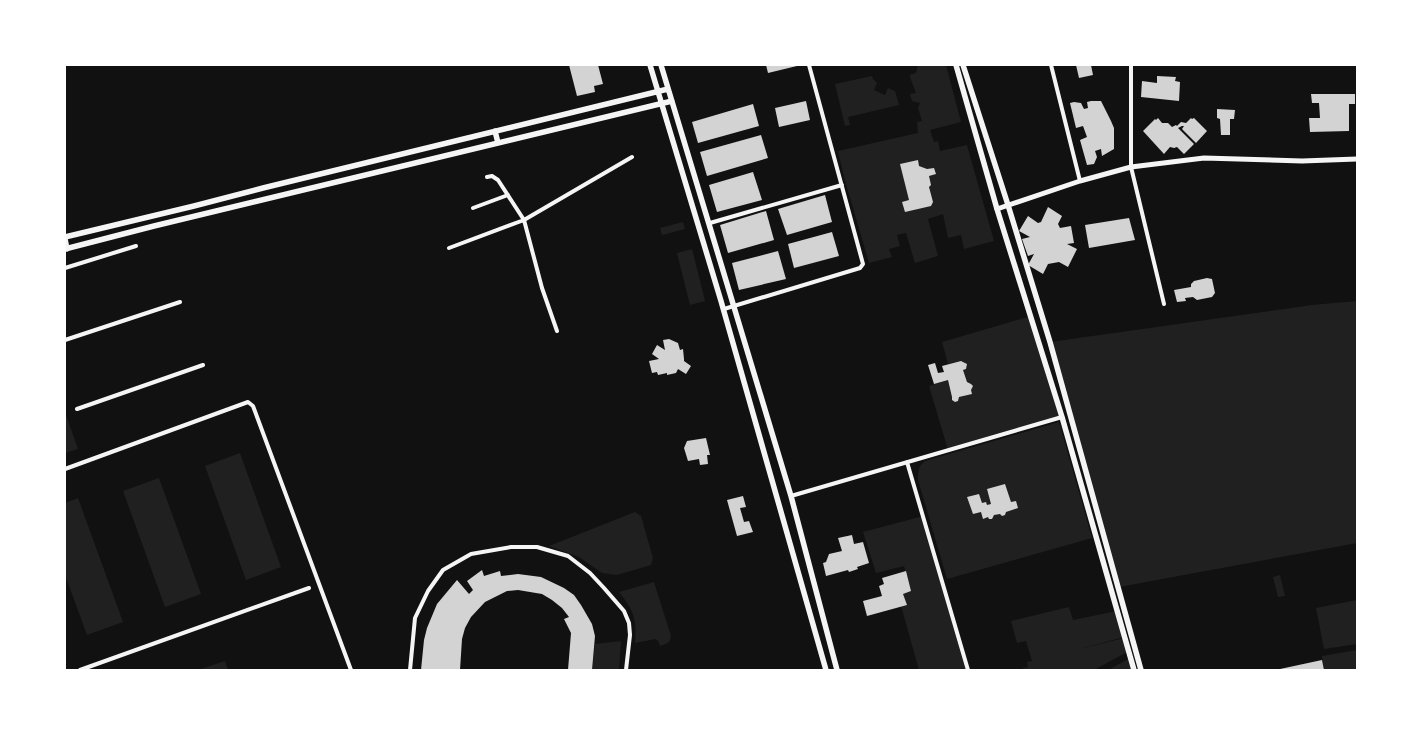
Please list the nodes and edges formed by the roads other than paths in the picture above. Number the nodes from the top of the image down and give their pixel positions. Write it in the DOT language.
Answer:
graph roads {
  1 [pos="650,65"];
  2 [pos="661,65"];
  3 [pos="809,65"];
  4 [pos="956,65"];
  5 [pos="963,65"];
  6 [pos="1051,65"];
  7 [pos="1131,65"];
  8 [pos="668,89"];
  9 [pos="658,91"];
  10 [pos="672,101"];
  11 [pos="661,104"];
  12 [pos="495,131"];
  13 [pos="498,143"];
  14 [pos="632,157"];
  15 [pos="1357,159"];
  16 [pos="1132,167"];
  17 [pos="486,177"];
  18 [pos="1080,181"];
  19 [pos="842,186"];
  20 [pos="508,195"];
  21 [pos="1008,205"];
  22 [pos="194,206"];
  23 [pos="474,208"];
  24 [pos="997,209"];
  25 [pos="197,217"];
  26 [pos="524,220"];
  27 [pos="710,224"];
  28 [pos="65,238"];
  29 [pos="136,246"];
  30 [pos="449,248"];
  31 [pos="66,249"];
  32 [pos="65,268"];
  33 [pos="180,302"];
  34 [pos="1164,304"];
  35 [pos="733,306"];
  36 [pos="724,309"];
  37 [pos="557,332"];
  38 [pos="65,340"];
  39 [pos="203,365"];
  40 [pos="77,409"];
  41 [pos="1062,417"];
  42 [pos="907,462"];
  43 [pos="65,469"];
  44 [pos="791,496"];
  45 [pos="309,588"];
  46 [pos="80,670"];
  47 [pos="351,670"];
  48 [pos="410,670"];
  49 [pos="626,670"];
  50 [pos="826,670"];
  51 [pos="838,670"];
  52 [pos="968,670"];
  53 [pos="1134,670"];
  54 [pos="1142,670"];
  1 -- 9 [label="main road"];
  2 -- 8 [label="main road"];
  3 -- 19 [label="street"];
  4 -- 24 [label="main road"];
  5 -- 21 [label="main road"];
  6 -- 18 [label="street"];
  7 -- 16 [label="street"];
  8 -- 9 [label="main road"];
  8 -- 10 [label="main road"];
  9 -- 11 [label="main road"];
  9 -- 12 [label="main road"];
  10 -- 11 [label="main road"];
  10 -- 27 [label="main road"];
  11 -- 13 [label="main road"];
  11 -- 36 [label="main road"];
  12 -- 13 [label="main road"];
  12 -- 22 [label="main road"];
  13 -- 25 [label="main road"];
  14 -- 26 [label="street"];
  15 -- 16 [label="street"];
  16 -- 18 [label="street"];
  16 -- 34 [label="street"];
  17 -- 20 [label="street"];
  18 -- 21 [label="street"];
  19 -- 27 [label="street"];
  19 -- 35 [label="street"];
  20 -- 23 [label="street"];
  20 -- 26 [label="street"];
  21 -- 24 [label="street"];
  21 -- 54 [label="main road"];
  22 -- 25 [label="main road"];
  22 -- 28 [label="main road"];
  24 -- 41 [label="main road"];
  25 -- 31 [label="main road"];
  26 -- 30 [label="street"];
  26 -- 37 [label="street"];
  27 -- 35 [label="main road"];
  28 -- 31 [label="main road"];
  29 -- 32 [label="street"];
  33 -- 38 [label="street"];
  35 -- 36 [label="street"];
  35 -- 44 [label="main road"];
  36 -- 50 [label="main road"];
  39 -- 40 [label="street"];
  41 -- 42 [label="street"];
  41 -- 53 [label="main road"];
  42 -- 44 [label="street"];
  42 -- 52 [label="street"];
  43 -- 47 [label="street"];
  44 -- 51 [label="main road"];
  45 -- 46 [label="street"];
  48 -- 49 [label="street"];
}
